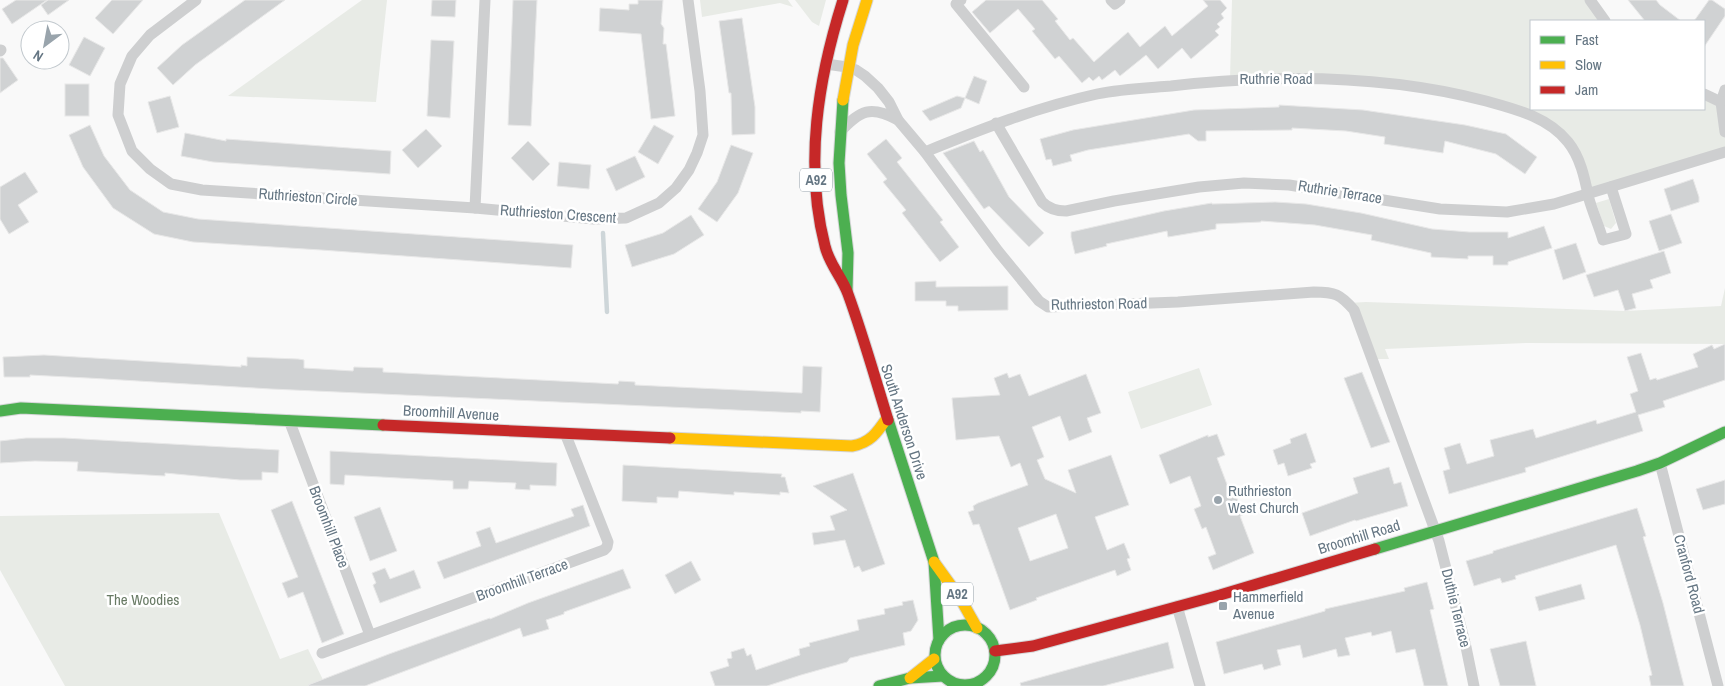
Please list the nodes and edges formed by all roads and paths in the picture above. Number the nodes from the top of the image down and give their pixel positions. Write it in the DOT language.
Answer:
graph roads {
  1 [pos="196,0"];
  2 [pos="485,0"];
  3 [pos="688,0"];
  4 [pos="843,0"];
  5 [pos="867,0"];
  6 [pos="961,0"];
  7 [pos="1111,0"];
  8 [pos="1120,0"];
  9 [pos="1590,0"];
  10 [pos="1604,20"];
  11 [pos="826,64"];
  12 [pos="847,67"];
  13 [pos="1024,87"];
  14 [pos="1725,90"];
  15 [pos="1705,94"];
  16 [pos="1721,102"];
  17 [pos="898,120"];
  18 [pos="996,123"];
  19 [pos="840,132"];
  20 [pos="1725,132"];
  21 [pos="925,152"];
  22 [pos="1725,152"];
  23 [pos="1611,187"];
  24 [pos="1588,194"];
  25 [pos="476,208"];
  26 [pos="847,291"];
  27 [pos="0,411"];
  28 [pos="887,418"];
  29 [pos="289,420"];
  30 [pos="1725,432"];
  31 [pos="565,433"];
  32 [pos="1660,463"];
  33 [pos="1435,530"];
  34 [pos="934,562"];
  35 [pos="1177,606"];
  36 [pos="977,628"];
  37 [pos="370,635"];
  38 [pos="939,640"];
  39 [pos="995,651"];
  40 [pos="322,653"];
  41 [pos="934,659"];
  42 [pos="943,676"];
  43 [pos="910,678"];
  44 [pos="987,681"];
  45 [pos="957,685"];
  46 [pos="879,686"];
  47 [pos="1200,686"];
  48 [pos="1474,686"];
  49 [pos="1718,686"];
  1 -- 25 [label="street, Ruthrieston Circle"];
  2 -- 25 [label="street"];
  3 -- 25 [label="street, Ruthrieston Crescent"];
  4 -- 11 [label="street, South Anderson Drive / A92"];
  5 -- 12 [label="street, South Anderson Drive / A92"];
  6 -- 13 [label="street"];
  7 -- 8 [label="street"];
  9 -- 10 [label="street"];
  11 -- 12 [label="street"];
  11 -- 26 [label="street, South Anderson Drive / A92"];
  12 -- 17 [label="street, Ruthrieston Road"];
  12 -- 19 [label="street, South Anderson Drive / A92"];
  14 -- 16 [label="street"];
  15 -- 16 [label="street"];
  16 -- 20 [label="street"];
  17 -- 19 [label="street, Ruthrieston Road"];
  17 -- 21 [label="street, Ruthrieston Road"];
  18 -- 21 [label="street, Ruthrie Road"];
  18 -- 24 [label="street, Ruthrie Road"];
  18 -- 24 [label="street, Ruthrie Terrace"];
  19 -- 26 [label="street, South Anderson Drive / A92"];
  21 -- 33 [label="street, Ruthrieston Road"];
  22 -- 23 [label="street, Ruthrie Terrace"];
  23 -- 24 [label="street, Ruthrie Terrace"];
  23 -- 24 [label="street, Ruthrie Road"];
  26 -- 28 [label="street, South Anderson Drive / A92"];
  27 -- 29 [label="street, Broomhill Avenue"];
  28 -- 31 [label="street, Broomhill Avenue"];
  28 -- 34 [label="street, South Anderson Drive / A92"];
  29 -- 31 [label="street, Broomhill Avenue"];
  29 -- 37 [label="street, Broomhill Place"];
  30 -- 32 [label="street, Broomhill Road"];
  31 -- 37 [label="street, Broomhill Terrace"];
  32 -- 33 [label="street, Broomhill Road"];
  32 -- 49 [label="street, Cranford Road"];
  33 -- 35 [label="street, Broomhill Road"];
  33 -- 48 [label="street, Duthie Terrace"];
  34 -- 36 [label="street, A92"];
  34 -- 38 [label="street, A92"];
  35 -- 39 [label="street, Broomhill Road"];
  35 -- 47 [label="street"];
  36 -- 38 [label="street, A92"];
  36 -- 39 [label="street, A92"];
  37 -- 40 [label="street, Broomhill Terrace"];
  38 -- 41 [label="street, A92"];
  39 -- 44 [label="street"];
  41 -- 42 [label="street"];
  41 -- 43 [label="street"];
  42 -- 43 [label="street"];
  42 -- 45 [label="street"];
  43 -- 46 [label="street"];
  44 -- 45 [label="street"];
}
